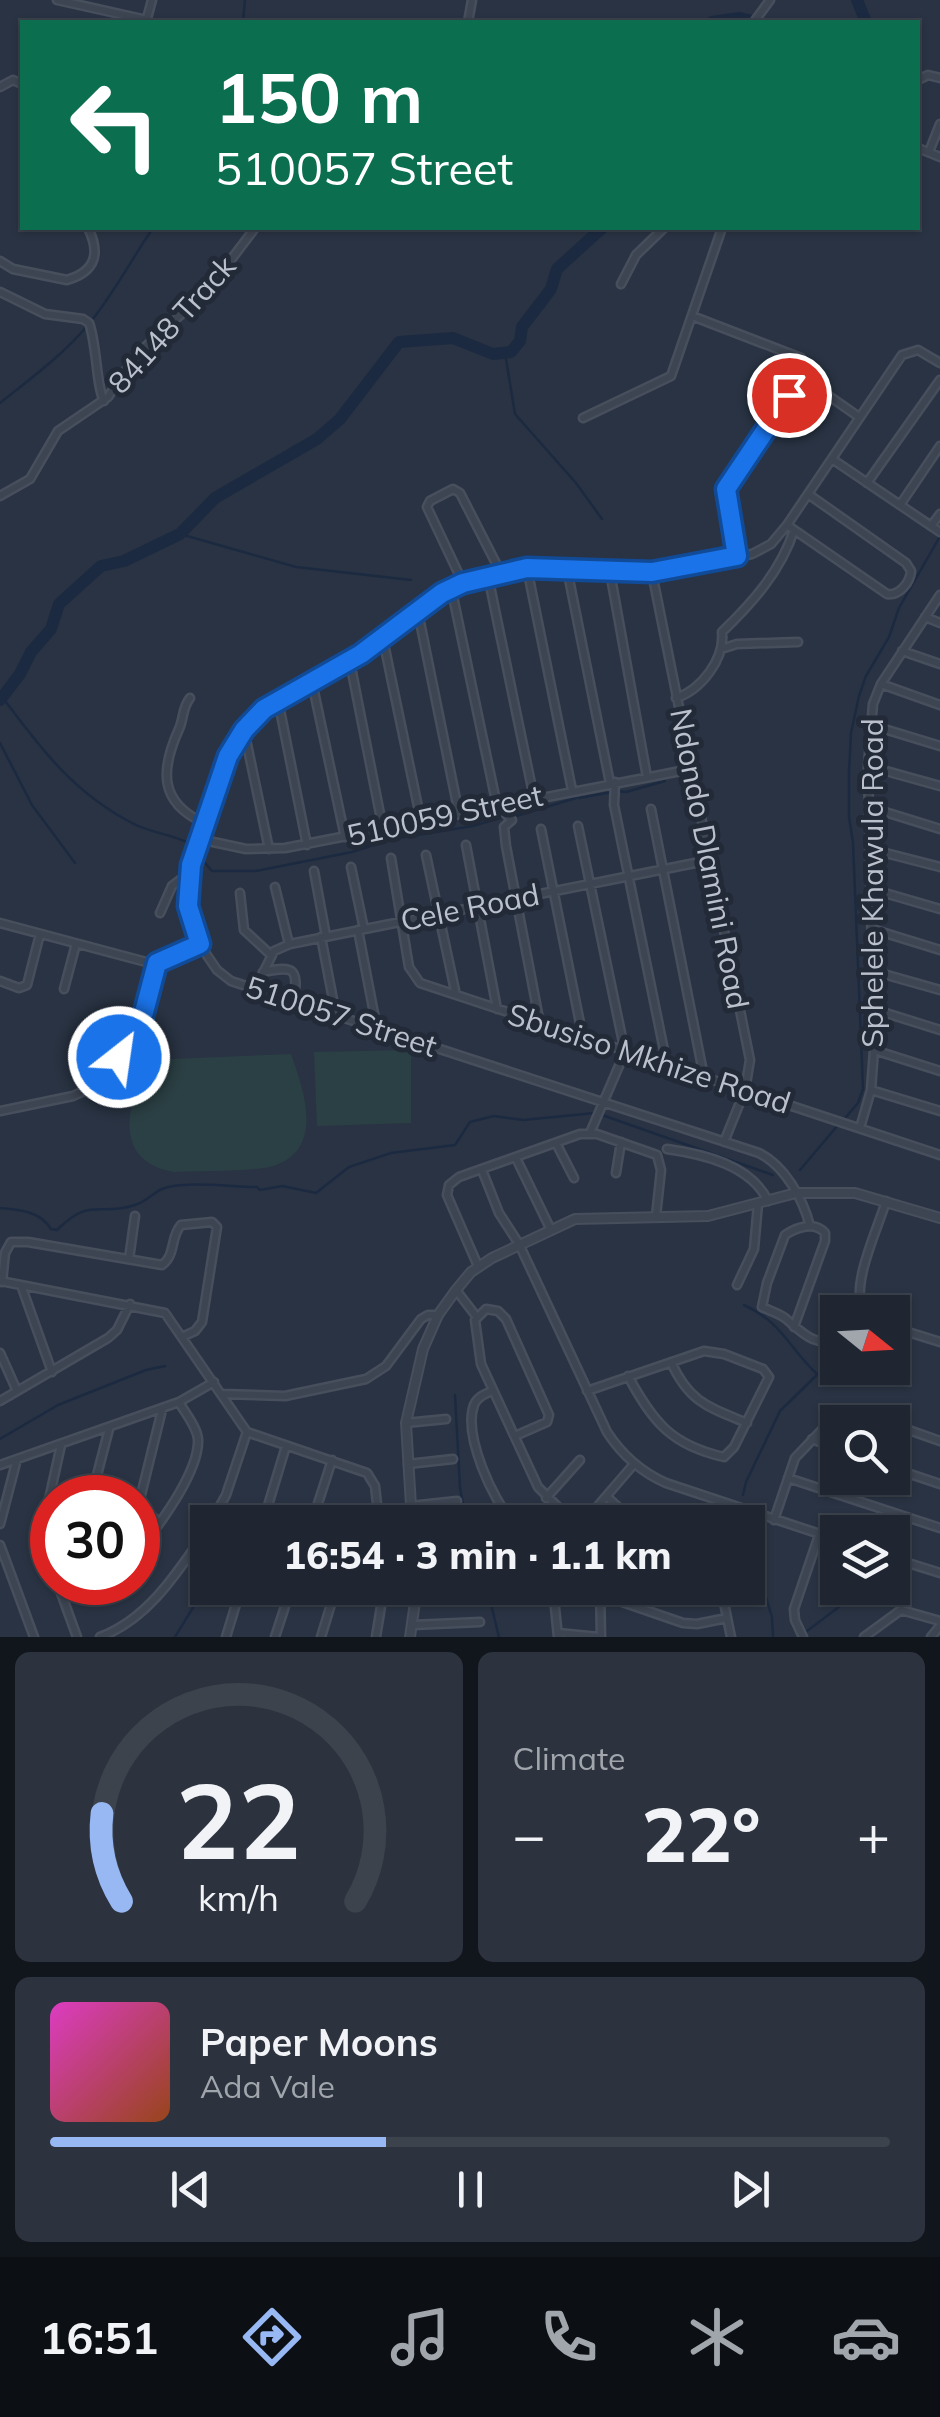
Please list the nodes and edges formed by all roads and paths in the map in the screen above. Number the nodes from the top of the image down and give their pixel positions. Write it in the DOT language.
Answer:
graph roads {
  1 [pos="57,0"];
  2 [pos="138,20"];
  3 [pos="940,124"];
  4 [pos="920,149"];
  5 [pos="929,152"];
  6 [pos="940,157"];
  7 [pos="89,230"];
  8 [pos="254,230"];
  9 [pos="662,230"];
  10 [pos="721,230"];
  11 [pos="0,262"];
  12 [pos="621,284"];
  13 [pos="0,292"];
  14 [pos="692,316"];
  15 [pos="940,363"];
  16 [pos="940,380"];
  17 [pos="819,390"];
  18 [pos="104,401"];
  19 [pos="859,417"];
  20 [pos="582,418"];
  21 [pos="940,446"];
  22 [pos="832,459"];
  23 [pos="867,483"];
  24 [pos="808,494"];
  25 [pos="0,496"];
  26 [pos="900,505"];
  27 [pos="940,514"];
  28 [pos="932,526"];
  29 [pos="790,528"];
  30 [pos="940,532"];
  31 [pos="737,556"];
  32 [pos="527,568"];
  33 [pos="567,570"];
  34 [pos="610,572"];
  35 [pos="652,572"];
  36 [pos="501,573"];
  37 [pos="488,576"];
  38 [pos="463,583"];
  39 [pos="452,588"];
  40 [pos="940,595"];
  41 [pos="418,612"];
  42 [pos="925,617"];
  43 [pos="940,622"];
  44 [pos="383,639"];
  45 [pos="798,642"];
  46 [pos="721,649"];
  47 [pos="902,652"];
  48 [pos="350,662"];
  49 [pos="940,664"];
  50 [pos="312,681"];
  51 [pos="881,684"];
  52 [pos="190,698"];
  53 [pos="676,698"];
  54 [pos="278,700"];
  55 [pos="940,705"];
  56 [pos="870,725"];
  57 [pos="244,730"];
  58 [pos="940,746"];
  59 [pos="868,766"];
  60 [pos="690,769"];
  61 [pos="648,776"];
  62 [pos="613,782"];
  63 [pos="940,786"];
  64 [pos="572,790"];
  65 [pos="534,798"];
  66 [pos="498,806"];
  67 [pos="869,806"];
  68 [pos="650,809"];
  69 [pos="459,814"];
  70 [pos="421,821"];
  71 [pos="204,823"];
  72 [pos="578,826"];
  73 [pos="384,829"];
  74 [pos="541,829"];
  75 [pos="940,829"];
  76 [pos="345,837"];
  77 [pos="199,838"];
  78 [pos="307,845"];
  79 [pos="466,846"];
  80 [pos="269,849"];
  81 [pos="870,849"];
  82 [pos="426,855"];
  83 [pos="391,858"];
  84 [pos="710,860"];
  85 [pos="351,867"];
  86 [pos="940,868"];
  87 [pos="664,870"];
  88 [pos="314,871"];
  89 [pos="189,874"];
  90 [pos="629,876"];
  91 [pos="591,884"];
  92 [pos="275,886"];
  93 [pos="871,889"];
  94 [pos="554,891"];
  95 [pos="240,894"];
  96 [pos="516,898"];
  97 [pos="478,906"];
  98 [pos="940,909"];
  99 [pos="160,913"];
  100 [pos="440,914"];
  101 [pos="403,922"];
  102 [pos="0,923"];
  103 [pos="872,929"];
  104 [pos="361,930"];
  105 [pos="40,934"];
  106 [pos="323,937"];
  107 [pos="76,944"];
  108 [pos="200,944"];
  109 [pos="290,944"];
  110 [pos="940,950"];
  111 [pos="271,954"];
  112 [pos="157,963"];
  113 [pos="872,971"];
  114 [pos="262,972"];
  115 [pos="0,981"];
  116 [pos="64,989"];
  117 [pos="254,989"];
  118 [pos="940,990"];
  119 [pos="456,996"];
  120 [pos="294,1002"];
  121 [pos="873,1009"];
  122 [pos="497,1010"];
  123 [pos="336,1016"];
  124 [pos="540,1024"];
  125 [pos="378,1029"];
  126 [pos="940,1030"];
  127 [pos="583,1038"];
  128 [pos="874,1050"];
  129 [pos="625,1052"];
  130 [pos="667,1066"];
  131 [pos="940,1071"];
  132 [pos="704,1079"];
  133 [pos="745,1090"];
  134 [pos="870,1090"];
  135 [pos="604,1103"];
  136 [pos="0,1110"];
  137 [pos="940,1112"];
  138 [pos="860,1128"];
  139 [pos="590,1133"];
  140 [pos="556,1142"];
  141 [pos="621,1142"];
  142 [pos="724,1142"];
  143 [pos="667,1149"];
  144 [pos="940,1155"];
  145 [pos="516,1158"];
  146 [pos="482,1170"];
  147 [pos="616,1173"];
  148 [pos="574,1178"];
  149 [pos="796,1193"];
  150 [pos="768,1201"];
  151 [pos="886,1201"];
  152 [pos="758,1204"];
  153 [pos="135,1216"];
  154 [pos="656,1216"];
  155 [pos="940,1218"];
  156 [pos="810,1226"];
  157 [pos="550,1228"];
  158 [pos="519,1244"];
  159 [pos="130,1259"];
  160 [pos="478,1266"];
  161 [pos="1,1281"];
  162 [pos="21,1285"];
  163 [pos="736,1286"];
  164 [pos="456,1290"];
  165 [pos="859,1295"];
  166 [pos="130,1304"];
  167 [pos="438,1315"];
  168 [pos="476,1316"];
  169 [pos="794,1327"];
  170 [pos="910,1332"];
  171 [pos="184,1336"];
  172 [pos="820,1341"];
  173 [pos="940,1342"];
  174 [pos="0,1353"];
  175 [pos="671,1362"];
  176 [pos="52,1372"];
  177 [pos="628,1376"];
  178 [pos="214,1382"];
  179 [pos="17,1391"];
  180 [pos="492,1391"];
  181 [pos="587,1391"];
  182 [pos="222,1394"];
  183 [pos="0,1401"];
  184 [pos="180,1402"];
  185 [pos="162,1409"];
  186 [pos="446,1419"];
  187 [pos="406,1422"];
  188 [pos="747,1423"];
  189 [pos="109,1428"];
  190 [pos="910,1431"];
  191 [pos="246,1432"];
  192 [pos="820,1432"];
  193 [pos="514,1436"];
  194 [pos="812,1440"];
  195 [pos="940,1441"];
  196 [pos="820,1443"];
  197 [pos="61,1444"];
  198 [pos="286,1446"];
  199 [pos="17,1459"];
  200 [pos="453,1459"];
  201 [pos="332,1460"];
  202 [pos="580,1460"];
  203 [pos="0,1464"];
  204 [pos="406,1464"];
  205 [pos="634,1464"];
  206 [pos="910,1474"];
  207 [pos="54,1475"];
  208 [pos="97,1475"];
  209 [pos="145,1475"];
  210 [pos="788,1478"];
  211 [pos="940,1484"];
  212 [pos="606,1497"];
  213 [pos="546,1498"];
  214 [pos="456,1501"];
  215 [pos="726,1504"];
  216 [pos="221,1505"];
  217 [pos="268,1505"];
  218 [pos="317,1505"];
  219 [pos="378,1505"];
  220 [pos="410,1505"];
  221 [pos="419,1505"];
  222 [pos="503,1505"];
  223 [pos="554,1505"];
  224 [pos="599,1505"];
  225 [pos="615,1505"];
  226 [pos="774,1520"];
  227 [pos="160,1521"];
  228 [pos="0,1524"];
  229 [pos="940,1528"];
  230 [pos="819,1534"];
  231 [pos="0,1545"];
  232 [pos="190,1551"];
  233 [pos="910,1564"];
  234 [pos="940,1574"];
  235 [pos="65,1605"];
  236 [pos="236,1605"];
  237 [pos="285,1605"];
  238 [pos="331,1605"];
  239 [pos="381,1605"];
  240 [pos="414,1605"];
  241 [pos="555,1605"];
  242 [pos="600,1605"];
  243 [pos="636,1605"];
  244 [pos="725,1605"];
  245 [pos="727,1618"];
  246 [pos="480,1622"];
  247 [pos="940,1623"];
  248 [pos="412,1625"];
  249 [pos="558,1635"];
  250 [pos="34,1637"];
  251 [pos="77,1637"];
  252 [pos="100,1637"];
  253 [pos="226,1637"];
  254 [pos="275,1637"];
  255 [pos="322,1637"];
  256 [pos="376,1637"];
  257 [pos="410,1637"];
  258 [pos="600,1637"];
  259 [pos="732,1637"];
  260 [pos="803,1637"];
  261 [pos="864,1637"];
  262 [pos="930,1637"];
  1 -- 2 [label="street"];
  3 -- 5 [label="street"];
  4 -- 5 [label="street"];
  5 -- 6 [label="street"];
  7 -- 11 [label="street"];
  8 -- 18 [label="street, 84148 Track"];
  9 -- 12 [label="street"];
  10 -- 14 [label="street"];
  13 -- 18 [label="street"];
  14 -- 17 [label="street"];
  14 -- 20 [label="street"];
  15 -- 19 [label="street, 510057 Street"];
  16 -- 23 [label="street"];
  17 -- 19 [label="street"];
  17 -- 31 [label="street"];
  18 -- 25 [label="street, 84148 Track"];
  19 -- 22 [label="street, 510057 Street"];
  21 -- 26 [label="street"];
  22 -- 23 [label="street"];
  22 -- 24 [label="street, 510057 Street"];
  23 -- 26 [label="street"];
  24 -- 29 [label="street, 510057 Street"];
  24 -- 29 [label="street"];
  26 -- 28 [label="street"];
  27 -- 28 [label="street"];
  28 -- 30 [label="street"];
  29 -- 31 [label="street, 510057 Street"];
  29 -- 46 [label="street"];
  31 -- 35 [label="street, 510057 Street"];
  32 -- 33 [label="street, 510057 Street"];
  32 -- 36 [label="street, 510057 Street"];
  32 -- 64 [label="street"];
  33 -- 34 [label="street, 510057 Street"];
  33 -- 62 [label="street"];
  34 -- 35 [label="street, 510057 Street"];
  34 -- 61 [label="street"];
  35 -- 53 [label="street, Ndondo Dlamini Road"];
  36 -- 37 [label="street, 510057 Street"];
  36 -- 38 [label="street"];
  37 -- 38 [label="street, 510057 Street"];
  37 -- 65 [label="street"];
  38 -- 39 [label="street, 510057 Street"];
  39 -- 41 [label="street, 510057 Street"];
  39 -- 66 [label="street"];
  40 -- 42 [label="street, Sphelele Khawula Road"];
  41 -- 44 [label="street, 510057 Street"];
  41 -- 69 [label="street"];
  42 -- 43 [label="street"];
  42 -- 47 [label="street, Sphelele Khawula Road"];
  44 -- 48 [label="street, 510057 Street"];
  44 -- 70 [label="street"];
  45 -- 46 [label="street"];
  46 -- 53 [label="street"];
  47 -- 49 [label="street"];
  47 -- 51 [label="street, Sphelele Khawula Road"];
  48 -- 50 [label="street, 510057 Street"];
  48 -- 73 [label="street"];
  50 -- 54 [label="street, 510057 Street"];
  50 -- 76 [label="street"];
  51 -- 55 [label="street"];
  51 -- 56 [label="street, Sphelele Khawula Road"];
  52 -- 71 [label="street"];
  53 -- 60 [label="street, Ndondo Dlamini Road"];
  54 -- 57 [label="street, 510057 Street"];
  54 -- 78 [label="street"];
  56 -- 58 [label="street"];
  56 -- 59 [label="street, Sphelele Khawula Road"];
  57 -- 71 [label="street, 510057 Street"];
  57 -- 80 [label="street"];
  59 -- 63 [label="street"];
  59 -- 67 [label="street, Sphelele Khawula Road"];
  60 -- 61 [label="street, 510059 Street"];
  60 -- 84 [label="street, Ndondo Dlamini Road"];
  61 -- 62 [label="street, 510059 Street"];
  62 -- 64 [label="street, 510059 Street"];
  62 -- 90 [label="street"];
  64 -- 65 [label="street, 510059 Street"];
  65 -- 66 [label="street, 510059 Street"];
  66 -- 69 [label="street, 510059 Street"];
  66 -- 96 [label="street"];
  67 -- 75 [label="street"];
  67 -- 81 [label="street, Sphelele Khawula Road"];
  68 -- 87 [label="street"];
  69 -- 70 [label="street, 510059 Street"];
  70 -- 73 [label="street, 510059 Street"];
  71 -- 77 [label="street, 510057 Street"];
  72 -- 91 [label="street"];
  73 -- 76 [label="street, 510059 Street"];
  74 -- 94 [label="street"];
  76 -- 78 [label="street, 510059 Street"];
  77 -- 80 [label="street, 510059 Street"];
  77 -- 89 [label="street, 510057 Street"];
  78 -- 80 [label="street, 510059 Street"];
  79 -- 97 [label="street"];
  81 -- 86 [label="street"];
  81 -- 93 [label="street, Sphelele Khawula Road"];
  82 -- 100 [label="street"];
  83 -- 101 [label="street"];
  84 -- 87 [label="street, Cele Road"];
  84 -- 133 [label="street, Ndondo Dlamini Road"];
  85 -- 104 [label="street"];
  87 -- 90 [label="street, Cele Road"];
  87 -- 132 [label="street"];
  88 -- 106 [label="street"];
  89 -- 99 [label="street"];
  89 -- 108 [label="street, 510057 Street"];
  90 -- 91 [label="street, Cele Road"];
  90 -- 130 [label="street"];
  91 -- 94 [label="street, Cele Road"];
  91 -- 129 [label="street"];
  92 -- 109 [label="street"];
  93 -- 98 [label="street"];
  93 -- 103 [label="street, Sphelele Khawula Road"];
  94 -- 96 [label="street, Cele Road"];
  94 -- 127 [label="street"];
  95 -- 111 [label="street"];
  96 -- 97 [label="street, Cele Road"];
  96 -- 124 [label="street"];
  97 -- 100 [label="street, Cele Road"];
  97 -- 122 [label="street"];
  100 -- 101 [label="street, Cele Road"];
  100 -- 119 [label="street"];
  101 -- 104 [label="street, Cele Road"];
  101 -- 119 [label="street, Sbusiso Mkhize Road"];
  102 -- 105 [label="street"];
  103 -- 110 [label="street"];
  103 -- 113 [label="street, Sphelele Khawula Road"];
  104 -- 106 [label="street, Cele Road"];
  104 -- 125 [label="street"];
  105 -- 107 [label="street"];
  105 -- 115 [label="street"];
  106 -- 109 [label="street, Cele Road"];
  106 -- 123 [label="street"];
  107 -- 112 [label="street"];
  107 -- 116 [label="street"];
  108 -- 112 [label="street"];
  108 -- 117 [label="street, 510057 Street"];
  109 -- 111 [label="street, Cele Road"];
  111 -- 114 [label="street"];
  112 -- 136 [label="street"];
  113 -- 118 [label="street"];
  113 -- 121 [label="street, Sphelele Khawula Road"];
  114 -- 117 [label="street"];
  114 -- 120 [label="street"];
  117 -- 120 [label="street, 510057 Street"];
  119 -- 122 [label="street, Sbusiso Mkhize Road"];
  120 -- 123 [label="street, 510057 Street"];
  121 -- 126 [label="street"];
  121 -- 128 [label="street, Sphelele Khawula Road"];
  122 -- 124 [label="street, Sbusiso Mkhize Road"];
  123 -- 125 [label="street, 510057 Street"];
  124 -- 127 [label="street, Sbusiso Mkhize Road"];
  125 -- 135 [label="street, 510057 Street"];
  127 -- 129 [label="street, Sbusiso Mkhize Road"];
  128 -- 131 [label="street"];
  128 -- 134 [label="street, Sphelele Khawula Road"];
  129 -- 130 [label="street, Sbusiso Mkhize Road"];
  129 -- 135 [label="street"];
  130 -- 132 [label="street, Sbusiso Mkhize Road"];
  132 -- 133 [label="street, Sbusiso Mkhize Road"];
  133 -- 138 [label="street, Sbusiso Mkhize Road"];
  133 -- 142 [label="street, Ndondo Dlamini Road"];
  134 -- 137 [label="street"];
  134 -- 138 [label="street, Sphelele Khawula Road"];
  135 -- 139 [label="street"];
  135 -- 142 [label="street, 510057 Street"];
  138 -- 144 [label="street, Sbusiso Mkhize Road"];
  139 -- 140 [label="street"];
  139 -- 141 [label="street"];
  140 -- 145 [label="street"];
  140 -- 148 [label="street"];
  141 -- 147 [label="street"];
  141 -- 154 [label="street"];
  142 -- 149 [label="street, 510057 Street"];
  143 -- 150 [label="street"];
  145 -- 146 [label="street"];
  145 -- 157 [label="street"];
  146 -- 158 [label="street"];
  146 -- 160 [label="street"];
  149 -- 150 [label="street"];
  149 -- 151 [label="street"];
  149 -- 156 [label="street, 510057 Street"];
  150 -- 152 [label="street"];
  151 -- 155 [label="street"];
  151 -- 165 [label="street"];
  152 -- 154 [label="street"];
  152 -- 163 [label="street"];
  153 -- 159 [label="street"];
  154 -- 157 [label="street"];
  156 -- 169 [label="street, 510057 Street"];
  156 -- 169 [label="street"];
  157 -- 158 [label="street"];
  158 -- 160 [label="street"];
  158 -- 181 [label="street"];
  159 -- 161 [label="street"];
  159 -- 171 [label="street"];
  160 -- 164 [label="street"];
  161 -- 162 [label="street"];
  162 -- 166 [label="street"];
  162 -- 176 [label="street"];
  164 -- 167 [label="street"];
  164 -- 168 [label="street"];
  166 -- 171 [label="street"];
  166 -- 176 [label="street"];
  167 -- 182 [label="street"];
  167 -- 187 [label="street"];
  168 -- 180 [label="street"];
  168 -- 193 [label="street"];
  169 -- 172 [label="street"];
  170 -- 173 [label="street"];
  171 -- 178 [label="street"];
  174 -- 179 [label="street"];
  175 -- 177 [label="street"];
  175 -- 188 [label="street"];
  175 -- 188 [label="street"];
  176 -- 179 [label="street"];
  177 -- 181 [label="street"];
  177 -- 188 [label="street"];
  178 -- 182 [label="street"];
  178 -- 184 [label="street"];
  179 -- 183 [label="street"];
  180 -- 193 [label="street"];
  180 -- 222 [label="street"];
  181 -- 205 [label="street"];
  182 -- 191 [label="street"];
  184 -- 185 [label="street"];
  184 -- 227 [label="street"];
  185 -- 189 [label="street"];
  185 -- 209 [label="street"];
  186 -- 187 [label="street"];
  187 -- 204 [label="street"];
  189 -- 197 [label="street"];
  189 -- 208 [label="street"];
  190 -- 195 [label="street"];
  191 -- 198 [label="street"];
  191 -- 216 [label="street"];
  192 -- 194 [label="street"];
  193 -- 213 [label="street"];
  194 -- 196 [label="street"];
  194 -- 210 [label="street"];
  197 -- 199 [label="street"];
  197 -- 207 [label="street"];
  198 -- 201 [label="street"];
  198 -- 217 [label="street"];
  199 -- 203 [label="street"];
  199 -- 228 [label="street"];
  200 -- 204 [label="street"];
  201 -- 218 [label="street"];
  201 -- 219 [label="street"];
  202 -- 213 [label="street"];
  204 -- 220 [label="street"];
  205 -- 212 [label="street"];
  205 -- 215 [label="street"];
  206 -- 211 [label="street"];
  210 -- 226 [label="street"];
  210 -- 229 [label="street"];
  212 -- 224 [label="street"];
  212 -- 225 [label="street"];
  213 -- 223 [label="street"];
  214 -- 221 [label="street"];
  215 -- 226 [label="street"];
  226 -- 230 [label="street"];
  230 -- 260 [label="street"];
  231 -- 250 [label="street"];
  232 -- 252 [label="street"];
  233 -- 234 [label="street"];
  235 -- 251 [label="street"];
  236 -- 253 [label="street"];
  237 -- 254 [label="street"];
  238 -- 255 [label="street"];
  239 -- 256 [label="street"];
  240 -- 248 [label="street"];
  241 -- 249 [label="street"];
  242 -- 258 [label="street"];
  243 -- 245 [label="street"];
  244 -- 245 [label="street"];
  245 -- 259 [label="street"];
  246 -- 248 [label="street"];
  247 -- 261 [label="street"];
  247 -- 262 [label="street"];
  248 -- 257 [label="street"];
  249 -- 258 [label="street"];
}
